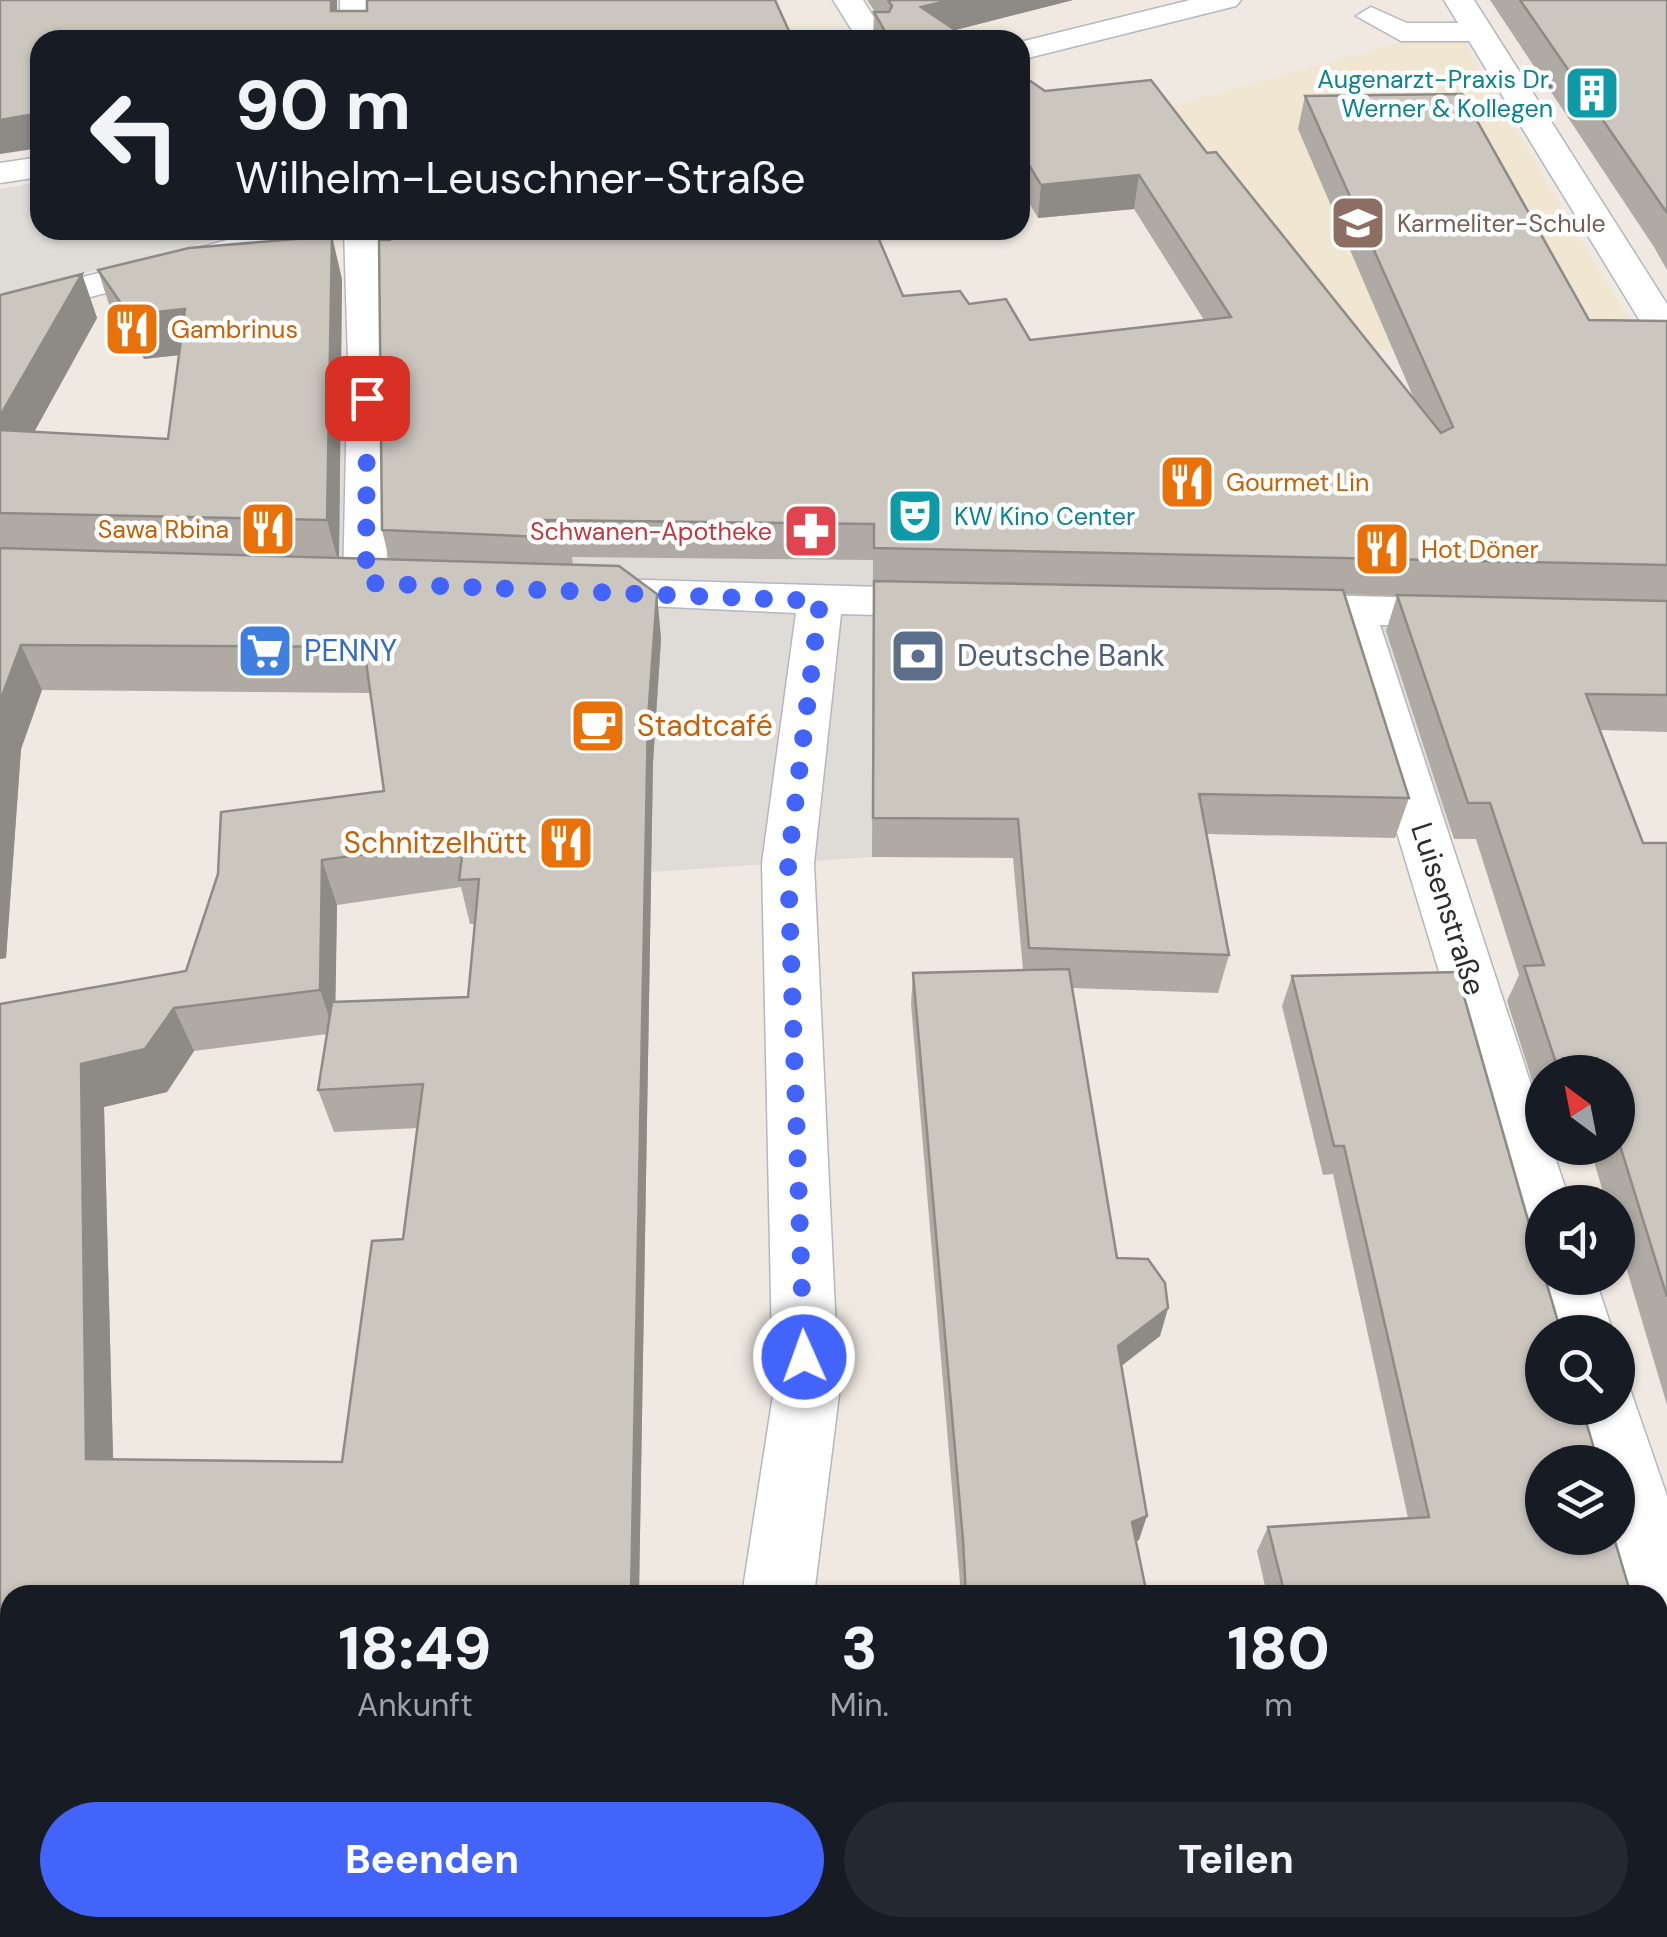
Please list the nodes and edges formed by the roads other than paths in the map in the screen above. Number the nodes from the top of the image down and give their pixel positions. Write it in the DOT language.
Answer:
graph roads {
  1 [pos="355,0"];
  2 [pos="848,0"];
  3 [pos="1226,0"];
  4 [pos="1460,0"];
  5 [pos="1371,16"];
  6 [pos="354,30"];
  7 [pos="867,30"];
  8 [pos="1476,32"];
  9 [pos="1030,49"];
  10 [pos="30,168"];
  11 [pos="0,173"];
  12 [pos="269,240"];
  13 [pos="362,240"];
  14 [pos="0,308"];
  15 [pos="1667,334"];
  16 [pos="366,583"];
  17 [pos="544,590"];
  18 [pos="820,601"];
  19 [pos="997,604"];
  20 [pos="1234,607"];
  21 [pos="1352,609"];
  22 [pos="1510,614"];
  23 [pos="1534,1185"];
  24 [pos="1610,1425"];
  25 [pos="779,1585"];
  26 [pos="1660,1585"];
  1 -- 6 [label="street"];
  2 -- 7 [label="street"];
  3 -- 9 [label="street"];
  4 -- 8 [label="street"];
  5 -- 8 [label="street"];
  8 -- 15 [label="street"];
  10 -- 11 [label="street"];
  12 -- 14 [label="street"];
  13 -- 16 [label="street"];
  17 -- 18 [label="street"];
  18 -- 19 [label="street"];
  18 -- 25 [label="street"];
  20 -- 21 [label="street"];
  21 -- 22 [label="street"];
  21 -- 23 [label="street, Luisenstraße"];
  24 -- 26 [label="street"];
}
